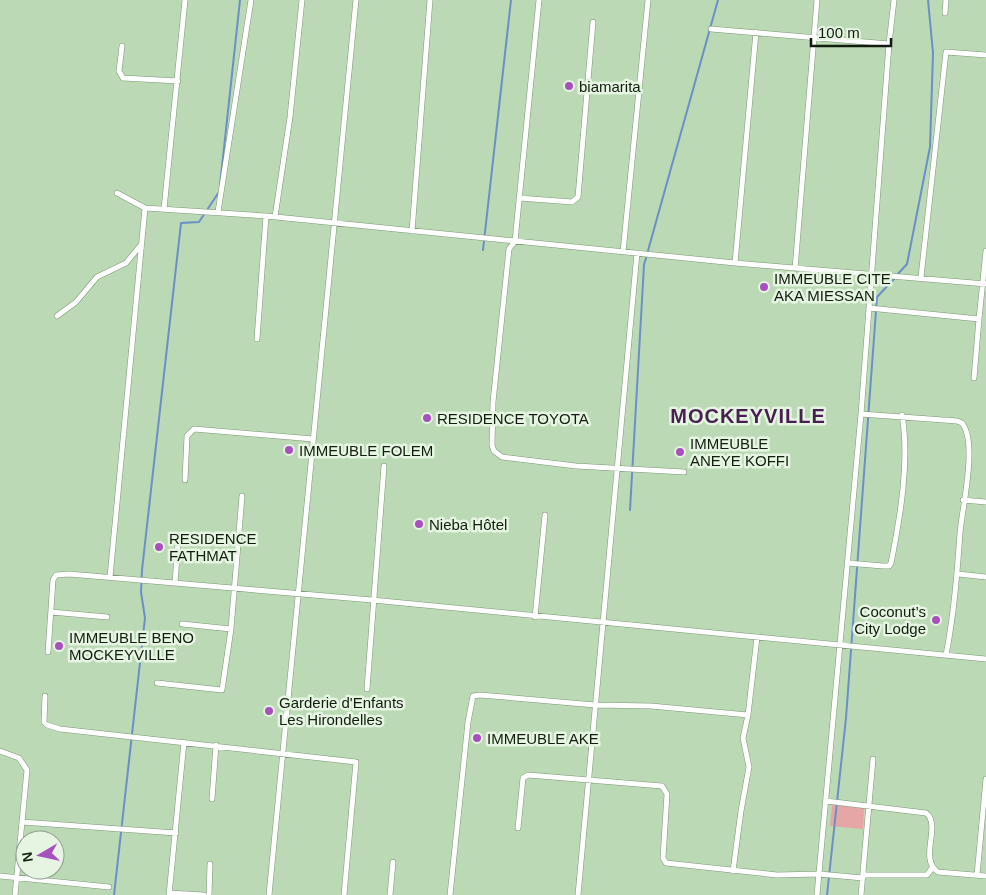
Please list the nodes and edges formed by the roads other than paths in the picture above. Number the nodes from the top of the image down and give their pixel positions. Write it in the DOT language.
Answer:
graph roads {
  1 [pos="185,0"];
  2 [pos="250,0"];
  3 [pos="302,0"];
  4 [pos="356,0"];
  5 [pos="430,0"];
  6 [pos="538,0"];
  7 [pos="648,0"];
  8 [pos="817,0"];
  9 [pos="894,0"];
  10 [pos="946,0"];
  11 [pos="945,13"];
  12 [pos="593,22"];
  13 [pos="711,29"];
  14 [pos="756,32"];
  15 [pos="814,37"];
  16 [pos="889,44"];
  17 [pos="122,46"];
  18 [pos="986,55"];
  19 [pos="178,80"];
  20 [pos="117,193"];
  21 [pos="519,198"];
  22 [pos="145,208"];
  23 [pos="164,209"];
  24 [pos="218,212"];
  25 [pos="266,216"];
  26 [pos="275,217"];
  27 [pos="336,224"];
  28 [pos="412,231"];
  29 [pos="515,241"];
  30 [pos="140,246"];
  31 [pos="986,251"];
  32 [pos="623,252"];
  33 [pos="637,253"];
  34 [pos="735,263"];
  35 [pos="795,268"];
  36 [pos="870,274"];
  37 [pos="921,276"];
  38 [pos="985,284"];
  39 [pos="869,308"];
  40 [pos="57,316"];
  41 [pos="979,319"];
  42 [pos="257,339"];
  43 [pos="974,378"];
  44 [pos="861,414"];
  45 [pos="902,415"];
  46 [pos="313,439"];
  47 [pos="384,466"];
  48 [pos="618,469"];
  49 [pos="684,472"];
  50 [pos="185,480"];
  51 [pos="242,496"];
  52 [pos="963,500"];
  53 [pos="986,502"];
  54 [pos="545,515"];
  55 [pos="178,543"];
  56 [pos="847,563"];
  57 [pos="958,574"];
  58 [pos="110,577"];
  59 [pos="986,577"];
  60 [pos="175,583"];
  61 [pos="234,588"];
  62 [pos="299,594"];
  63 [pos="372,600"];
  64 [pos="51,612"];
  65 [pos="535,617"];
  66 [pos="107,618"];
  67 [pos="604,623"];
  68 [pos="182,624"];
  69 [pos="231,629"];
  70 [pos="757,637"];
  71 [pos="840,644"];
  72 [pos="48,652"];
  73 [pos="946,656"];
  74 [pos="986,659"];
  75 [pos="157,683"];
  76 [pos="367,689"];
  77 [pos="45,696"];
  78 [pos="596,705"];
  79 [pos="748,715"];
  80 [pos="184,742"];
  81 [pos="216,745"];
  82 [pos="0,751"];
  83 [pos="283,753"];
  84 [pos="873,759"];
  85 [pos="590,779"];
  86 [pos="986,779"];
  87 [pos="212,799"];
  88 [pos="826,801"];
  89 [pos="869,806"];
  90 [pos="984,819"];
  91 [pos="22,822"];
  92 [pos="518,828"];
  93 [pos="21,830"];
  94 [pos="176,833"];
  95 [pos="393,862"];
  96 [pos="210,864"];
  97 [pos="932,868"];
  98 [pos="734,871"];
  99 [pos="819,874"];
  100 [pos="0,876"];
  101 [pos="864,876"];
  102 [pos="978,876"];
  103 [pos="986,876"];
  104 [pos="15,878"];
  105 [pos="16,880"];
  106 [pos="37,880"];
  107 [pos="109,887"];
  108 [pos="169,894"];
  109 [pos="15,895"];
  110 [pos="204,895"];
  111 [pos="209,895"];
  112 [pos="269,895"];
  113 [pos="344,895"];
  114 [pos="390,895"];
  115 [pos="450,895"];
  116 [pos="578,895"];
  117 [pos="817,895"];
  118 [pos="861,895"];
  1 -- 19 [label="street"];
  2 -- 24 [label="street"];
  3 -- 26 [label="street"];
  4 -- 27 [label="street"];
  5 -- 28 [label="street"];
  6 -- 21 [label="street"];
  7 -- 32 [label="street"];
  8 -- 15 [label="street"];
  9 -- 16 [label="street"];
  10 -- 11 [label="street"];
  12 -- 21 [label="street"];
  13 -- 14 [label="street"];
  14 -- 15 [label="street"];
  14 -- 34 [label="street"];
  15 -- 16 [label="street"];
  15 -- 35 [label="street"];
  16 -- 36 [label="street"];
  17 -- 19 [label="street"];
  18 -- 37 [label="street"];
  19 -- 23 [label="street"];
  20 -- 22 [label="street"];
  21 -- 29 [label="street"];
  22 -- 23 [label="street"];
  22 -- 30 [label="street"];
  23 -- 24 [label="street"];
  24 -- 25 [label="street"];
  25 -- 26 [label="street"];
  25 -- 42 [label="street"];
  26 -- 27 [label="street"];
  27 -- 28 [label="street"];
  27 -- 46 [label="street"];
  28 -- 29 [label="street"];
  29 -- 32 [label="street"];
  29 -- 48 [label="street"];
  30 -- 40 [label="street"];
  30 -- 58 [label="street"];
  31 -- 38 [label="street"];
  32 -- 33 [label="street"];
  33 -- 34 [label="street"];
  33 -- 48 [label="street"];
  34 -- 35 [label="street"];
  35 -- 36 [label="street"];
  36 -- 37 [label="street"];
  36 -- 39 [label="street"];
  37 -- 38 [label="street"];
  38 -- 41 [label="street"];
  39 -- 41 [label="street"];
  39 -- 44 [label="street"];
  41 -- 43 [label="street"];
  44 -- 45 [label="street"];
  44 -- 56 [label="street"];
  45 -- 52 [label="street"];
  45 -- 56 [label="street"];
  46 -- 50 [label="street"];
  46 -- 62 [label="street"];
  47 -- 63 [label="street"];
  48 -- 49 [label="street"];
  48 -- 67 [label="street"];
  51 -- 61 [label="street"];
  52 -- 53 [label="street"];
  52 -- 57 [label="street"];
  54 -- 65 [label="street"];
  55 -- 60 [label="street"];
  56 -- 71 [label="street"];
  57 -- 59 [label="street"];
  57 -- 73 [label="street"];
  58 -- 60 [label="street"];
  58 -- 64 [label="street"];
  60 -- 61 [label="street"];
  61 -- 62 [label="street"];
  61 -- 69 [label="street"];
  62 -- 63 [label="street"];
  62 -- 83 [label="street"];
  63 -- 65 [label="street"];
  63 -- 76 [label="street"];
  64 -- 66 [label="street"];
  64 -- 72 [label="street"];
  65 -- 67 [label="street"];
  67 -- 70 [label="street"];
  67 -- 78 [label="street"];
  68 -- 69 [label="street"];
  69 -- 75 [label="street"];
  70 -- 71 [label="street"];
  70 -- 79 [label="street"];
  71 -- 73 [label="street"];
  71 -- 88 [label="street"];
  73 -- 74 [label="street"];
  77 -- 80 [label="street"];
  78 -- 79 [label="street"];
  78 -- 85 [label="street"];
  78 -- 115 [label="street"];
  79 -- 98 [label="street"];
  80 -- 81 [label="street"];
  80 -- 94 [label="street"];
  81 -- 83 [label="street"];
  81 -- 87 [label="street"];
  82 -- 91 [label="street"];
  83 -- 112 [label="street"];
  83 -- 113 [label="street"];
  84 -- 89 [label="street"];
  85 -- 92 [label="street"];
  85 -- 98 [label="street"];
  85 -- 116 [label="street"];
  86 -- 90 [label="street"];
  88 -- 89 [label="street"];
  88 -- 99 [label="street"];
  89 -- 97 [label="street"];
  89 -- 101 [label="street"];
  90 -- 102 [label="street"];
  91 -- 93 [label="street"];
  91 -- 94 [label="street"];
  94 -- 108 [label="street"];
  95 -- 114 [label="street"];
  96 -- 111 [label="street"];
  97 -- 101 [label="street"];
  97 -- 102 [label="street"];
  98 -- 99 [label="street"];
  99 -- 101 [label="street"];
  99 -- 117 [label="street"];
  100 -- 104 [label="street"];
  101 -- 118 [label="street"];
  102 -- 103 [label="street"];
  105 -- 109 [label="street"];
  106 -- 107 [label="street"];
  108 -- 110 [label="street"];
}
